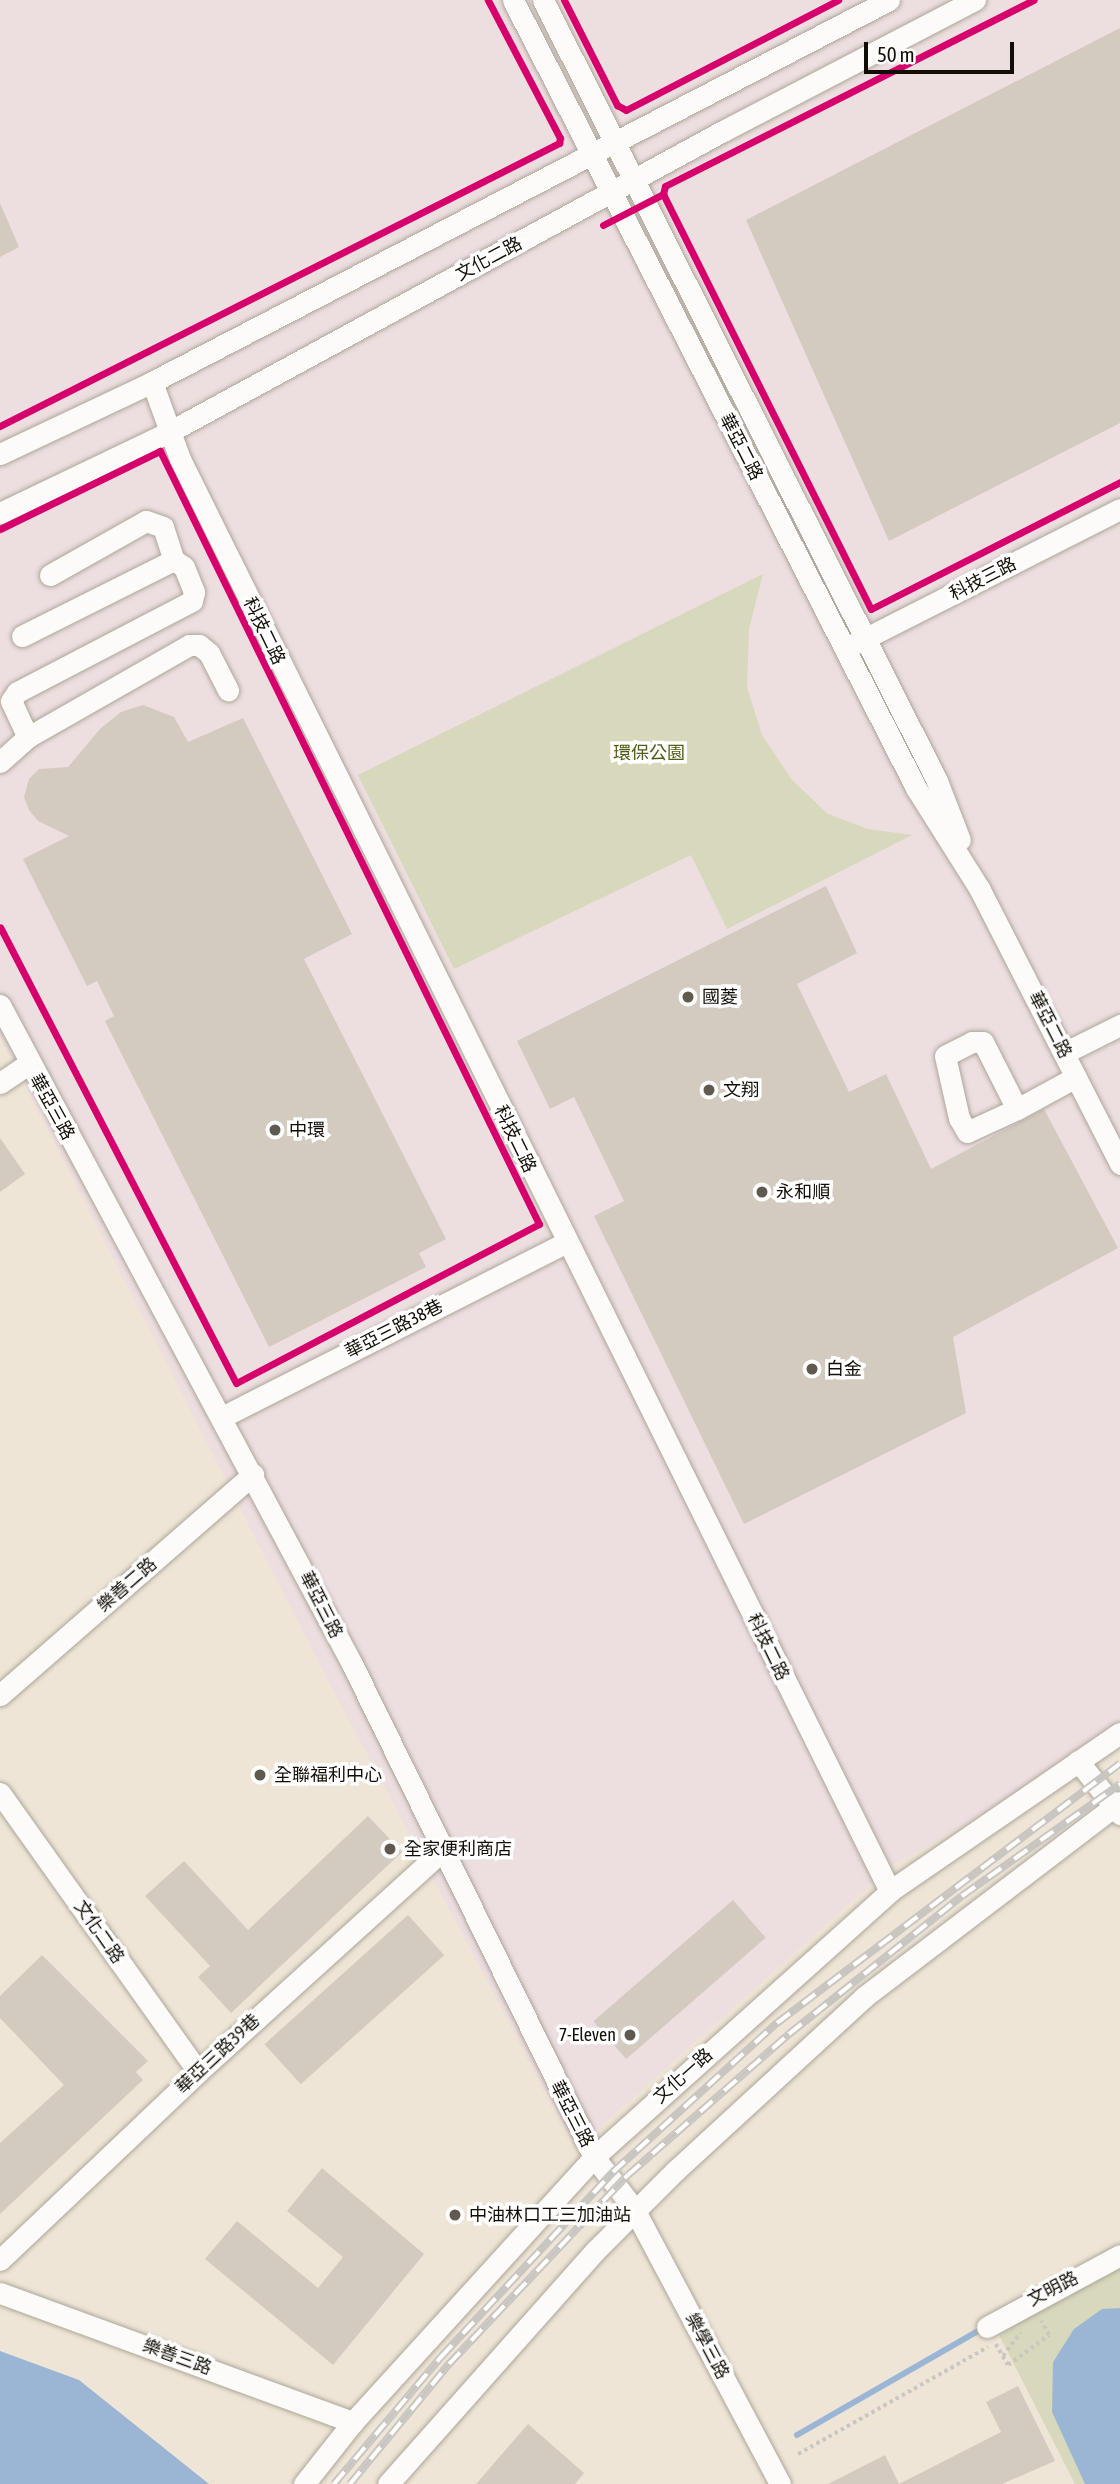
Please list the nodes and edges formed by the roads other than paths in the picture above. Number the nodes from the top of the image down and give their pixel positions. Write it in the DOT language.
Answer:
graph roads {
  1 [pos="513,0"];
  2 [pos="543,0"];
  3 [pos="889,0"];
  4 [pos="975,0"];
  5 [pos="617,141"];
  6 [pos="593,154"];
  7 [pos="636,180"];
  8 [pos="612,193"];
  9 [pos="152,382"];
  10 [pos="169,432"];
  11 [pos="0,454"];
  12 [pos="1120,509"];
  13 [pos="0,513"];
  14 [pos="174,560"];
  15 [pos="50,575"];
  16 [pos="22,636"];
  17 [pos="865,639"];
  18 [pos="846,648"];
  19 [pos="228,690"];
  20 [pos="28,737"];
  21 [pos="0,762"];
  22 [pos="979,887"];
  23 [pos="0,1005"];
  24 [pos="1120,1025"];
  25 [pos="1065,1053"];
  26 [pos="29,1064"];
  27 [pos="1076,1077"];
  28 [pos="0,1083"];
  29 [pos="1017,1109"];
  30 [pos="1120,1164"];
  31 [pos="567,1242"];
  32 [pos="222,1417"];
  33 [pos="253,1474"];
  34 [pos="0,1695"];
  35 [pos="1120,1733"];
  36 [pos="1078,1761"];
  37 [pos="0,1793"];
  38 [pos="1118,1807"];
  39 [pos="441,1852"];
  40 [pos="890,1891"];
  41 [pos="198,2072"];
  42 [pos="594,2157"];
  43 [pos="634,2209"];
  44 [pos="1120,2255"];
  45 [pos="0,2260"];
  46 [pos="0,2292"];
  47 [pos="991,2334"];
  48 [pos="353,2422"];
  49 [pos="304,2484"];
  50 [pos="388,2484"];
  51 [pos="780,2484"];
  1 -- 6 [label="street, 華亞二路"];
  2 -- 5 [label="street, 華亞二路"];
  3 -- 5 [label="street"];
  4 -- 7 [label="street, 文化二路"];
  5 -- 6 [label="street"];
  5 -- 7 [label="street, 華亞二路"];
  6 -- 8 [label="street, 華亞二路"];
  6 -- 9 [label="street"];
  7 -- 8 [label="street, 文化二路"];
  7 -- 17 [label="street, 華亞二路"];
  8 -- 10 [label="street, 文化二路"];
  8 -- 18 [label="street, 華亞二路"];
  9 -- 10 [label="street, 科技二路"];
  9 -- 11 [label="street"];
  10 -- 13 [label="street, 文化二路"];
  10 -- 31 [label="street, 科技二路"];
  12 -- 17 [label="street, 科技三路"];
  14 -- 15 [label="street"];
  14 -- 16 [label="street"];
  14 -- 20 [label="street"];
  17 -- 18 [label="street, 科技三路"];
  17 -- 22 [label="street, 華亞二路"];
  18 -- 22 [label="street, 華亞二路"];
  19 -- 20 [label="street"];
  20 -- 21 [label="street"];
  22 -- 25 [label="street, 華亞二路"];
  23 -- 26 [label="street, 華亞三路"];
  24 -- 25 [label="street"];
  25 -- 27 [label="street, 華亞二路"];
  26 -- 28 [label="street"];
  26 -- 32 [label="street, 華亞三路"];
  27 -- 29 [label="street"];
  27 -- 30 [label="street, 華亞二路"];
  31 -- 32 [label="street, 華亞三路38巷"];
  31 -- 40 [label="street, 科技二路"];
  32 -- 33 [label="street, 華亞三路"];
  33 -- 34 [label="street, 樂善二路"];
  33 -- 39 [label="street, 華亞三路"];
  35 -- 36 [label="street, 文化一路"];
  36 -- 38 [label="street"];
  36 -- 40 [label="street, 文化一路"];
  37 -- 41 [label="street, 文化二路"];
  38 -- 43 [label="street"];
  39 -- 41 [label="street, 華亞三路39巷"];
  39 -- 42 [label="street, 華亞三路"];
  40 -- 42 [label="street, 文化一路"];
  41 -- 45 [label="street, 華亞三路39巷"];
  42 -- 43 [label="street, 華亞三路"];
  42 -- 48 [label="street, 文化一路"];
  43 -- 50 [label="street"];
  43 -- 51 [label="street, 樂學三路"];
  44 -- 47 [label="street, 文明路"];
  46 -- 48 [label="street, 樂善三路"];
  48 -- 49 [label="street, 文化一路"];
}
